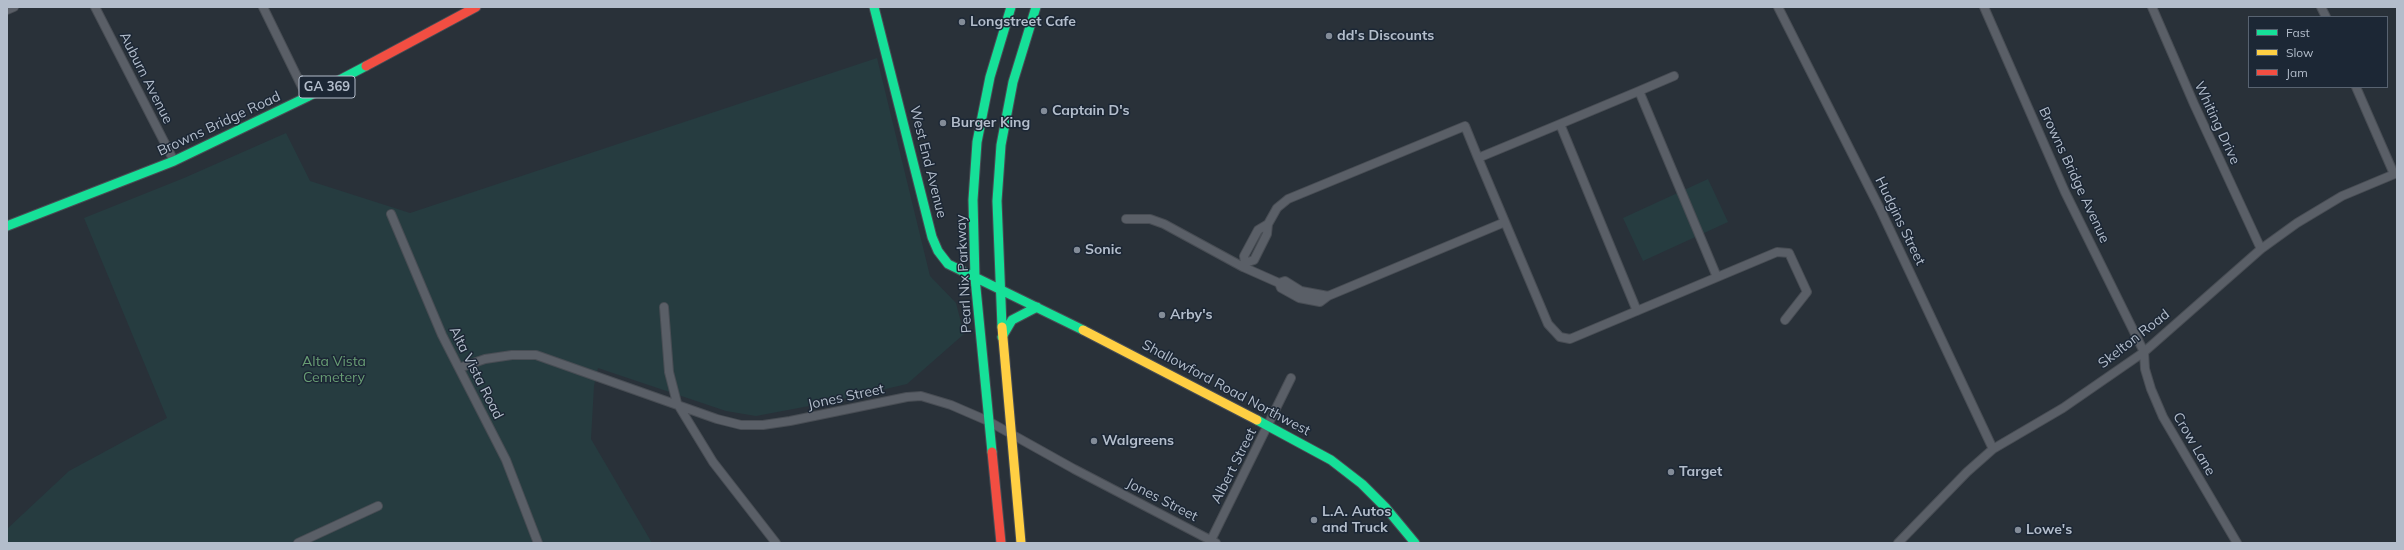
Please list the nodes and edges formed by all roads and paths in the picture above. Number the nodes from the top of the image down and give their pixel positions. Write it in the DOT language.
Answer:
graph roads {
  1 [pos="14,7"];
  2 [pos="95,7"];
  3 [pos="263,7"];
  4 [pos="476,7"];
  5 [pos="874,7"];
  6 [pos="1011,7"];
  7 [pos="1036,7"];
  8 [pos="1778,7"];
  9 [pos="1984,7"];
  10 [pos="2152,7"];
  11 [pos="2321,7"];
  12 [pos="7,10"];
  13 [pos="2326,16"];
  14 [pos="1674,76"];
  15 [pos="2356,88"];
  16 [pos="1639,91"];
  17 [pos="307,97"];
  18 [pos="1560,124"];
  19 [pos="1478,158"];
  20 [pos="174,161"];
  21 [pos="2395,174"];
  22 [pos="391,214"];
  23 [pos="1126,219"];
  24 [pos="1505,222"];
  25 [pos="1268,224"];
  26 [pos="7,226"];
  27 [pos="1252,242"];
  28 [pos="1261,247"];
  29 [pos="2261,249"];
  30 [pos="1244,265"];
  31 [pos="1717,277"];
  32 [pos="976,278"];
  33 [pos="1000,289"];
  34 [pos="664,307"];
  35 [pos="1037,308"];
  36 [pos="1637,311"];
  37 [pos="1785,320"];
  38 [pos="1002,337"];
  39 [pos="2144,352"];
  40 [pos="459,368"];
  41 [pos="1291,378"];
  42 [pos="677,403"];
  43 [pos="988,421"];
  44 [pos="1270,426"];
  45 [pos="1012,435"];
  46 [pos="1993,450"];
  47 [pos="378,506"];
  48 [pos="1214,541"];
  49 [pos="298,543"];
  50 [pos="538,543"];
  51 [pos="776,543"];
  52 [pos="1001,543"];
  53 [pos="1021,543"];
  54 [pos="1415,543"];
  55 [pos="1898,543"];
  56 [pos="2237,543"];
  1 -- 12 [label="street"];
  2 -- 20 [label="street, Auburn Avenue"];
  3 -- 17 [label="street"];
  4 -- 17 [label="main road, Browns Bridge Road / GA 369"];
  5 -- 32 [label="main road, West End Avenue"];
  6 -- 32 [label="main road, Pearl Nix Parkway"];
  7 -- 33 [label="main road"];
  8 -- 46 [label="street, Hudgins Street"];
  9 -- 39 [label="street, Browns Bridge Avenue"];
  10 -- 29 [label="street, Whiting Drive"];
  11 -- 13 [label="street"];
  14 -- 16 [label="street"];
  15 -- 21 [label="street"];
  16 -- 18 [label="street"];
  16 -- 31 [label="street"];
  17 -- 20 [label="main road, Browns Bridge Road / GA 369"];
  18 -- 19 [label="street"];
  18 -- 36 [label="street"];
  19 -- 24 [label="street"];
  19 -- 25 [label="street"];
  20 -- 26 [label="main road, Browns Bridge Road / GA 369"];
  21 -- 29 [label="street, Skelton Road"];
  22 -- 40 [label="street, Alta Vista Road"];
  23 -- 30 [label="street"];
  24 -- 30 [label="street"];
  24 -- 36 [label="street"];
  25 -- 27 [label="street"];
  25 -- 28 [label="street"];
  27 -- 28 [label="street"];
  27 -- 30 [label="street"];
  28 -- 30 [label="street"];
  29 -- 39 [label="street, Skelton Road"];
  31 -- 36 [label="street"];
  31 -- 37 [label="street"];
  32 -- 33 [label="main road, West End Avenue"];
  32 -- 43 [label="main road, Pearl Nix Parkway"];
  33 -- 35 [label="main road, Shallowford Road Northwest"];
  33 -- 38 [label="main road"];
  34 -- 42 [label="street"];
  35 -- 38 [label="main road"];
  35 -- 44 [label="main road, Shallowford Road Northwest"];
  38 -- 45 [label="main road"];
  39 -- 46 [label="street, Skelton Road"];
  39 -- 56 [label="street, Crow Lane"];
  40 -- 42 [label="street, Jones Street"];
  40 -- 50 [label="street, Alta Vista Road"];
  41 -- 44 [label="street, Albert Street"];
  42 -- 43 [label="street, Jones Street"];
  42 -- 51 [label="street"];
  43 -- 45 [label="street, Jones Street"];
  43 -- 52 [label="main road, Pearl Nix Parkway"];
  44 -- 48 [label="street, Albert Street"];
  44 -- 54 [label="main road, Shallowford Road Northwest"];
  45 -- 48 [label="street, Jones Street"];
  45 -- 53 [label="main road"];
  46 -- 55 [label="street, Skelton Road"];
  47 -- 49 [label="street"];
}
